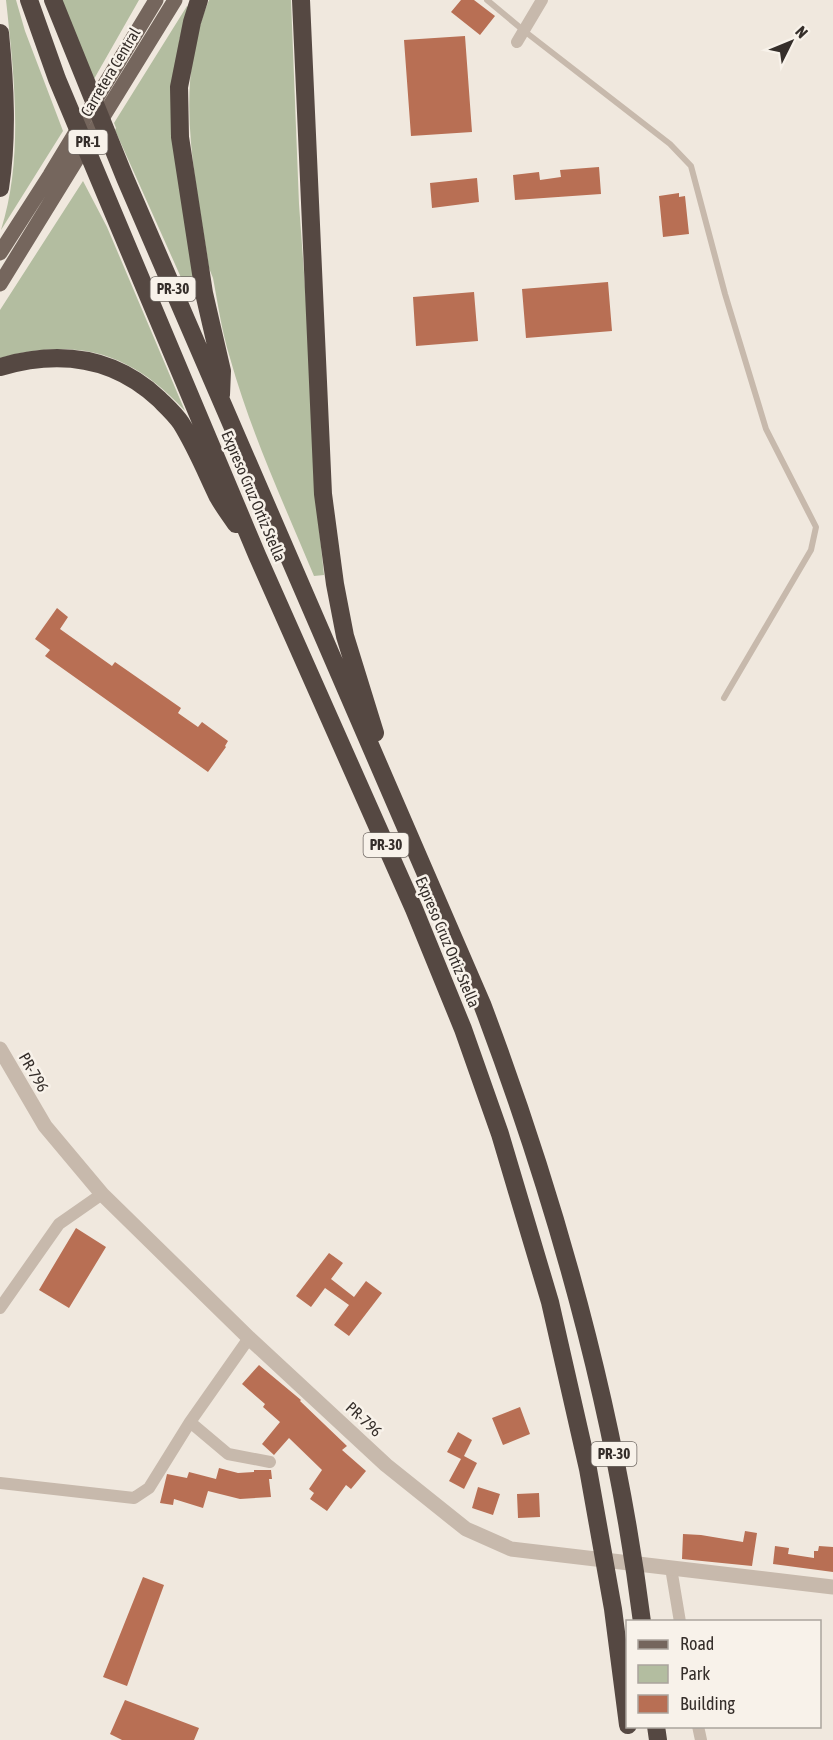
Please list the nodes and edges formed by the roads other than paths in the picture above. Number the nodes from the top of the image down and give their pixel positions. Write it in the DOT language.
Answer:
graph roads {
  1 [pos="29,0"];
  2 [pos="53,0"];
  3 [pos="156,0"];
  4 [pos="175,0"];
  5 [pos="199,0"];
  6 [pos="301,0"];
  7 [pos="487,0"];
  8 [pos="542,0"];
  9 [pos="0,33"];
  10 [pos="520,36"];
  11 [pos="0,188"];
  12 [pos="0,253"];
  13 [pos="0,284"];
  14 [pos="0,367"];
  15 [pos="221,399"];
  16 [pos="257,555"];
  17 [pos="724,698"];
  18 [pos="392,796"];
  19 [pos="0,1049"];
  20 [pos="102,1194"];
  21 [pos="0,1308"];
  22 [pos="249,1338"];
  23 [pos="190,1422"];
  24 [pos="270,1462"];
  25 [pos="0,1483"];
  26 [pos="671,1568"];
  27 [pos="833,1587"];
  28 [pos="642,1618"];
  29 [pos="680,1620"];
  30 [pos="626,1710"];
  1 -- 16 [label="highway, Expreso Cruz Ortiz Stella / PR-30"];
  2 -- 15 [label="highway, Expreso Cruz Ortiz Stella / PR-30"];
  3 -- 12 [label="main road, Carretera Central / PR-1"];
  4 -- 13 [label="main road, Carretera Central / PR-1"];
  5 -- 15 [label="highway"];
  6 -- 18 [label="highway"];
  7 -- 10 [label="lane"];
  8 -- 10 [label="street"];
  9 -- 11 [label="highway"];
  10 -- 17 [label="lane"];
  14 -- 16 [label="highway"];
  15 -- 18 [label="highway, Expreso Cruz Ortiz Stella / PR-30"];
  16 -- 30 [label="highway, Expreso Cruz Ortiz Stella / PR-30"];
  18 -- 28 [label="highway, Expreso Cruz Ortiz Stella / PR-30"];
  19 -- 20 [label="street, PR-796 / PR-796"];
  20 -- 21 [label="street"];
  20 -- 22 [label="street, PR-796 / PR-796"];
  22 -- 23 [label="street"];
  22 -- 26 [label="street, PR-796 / PR-796"];
  23 -- 24 [label="street"];
  23 -- 25 [label="street"];
  26 -- 27 [label="street, PR-796 / PR-796"];
  26 -- 29 [label="street"];
}
